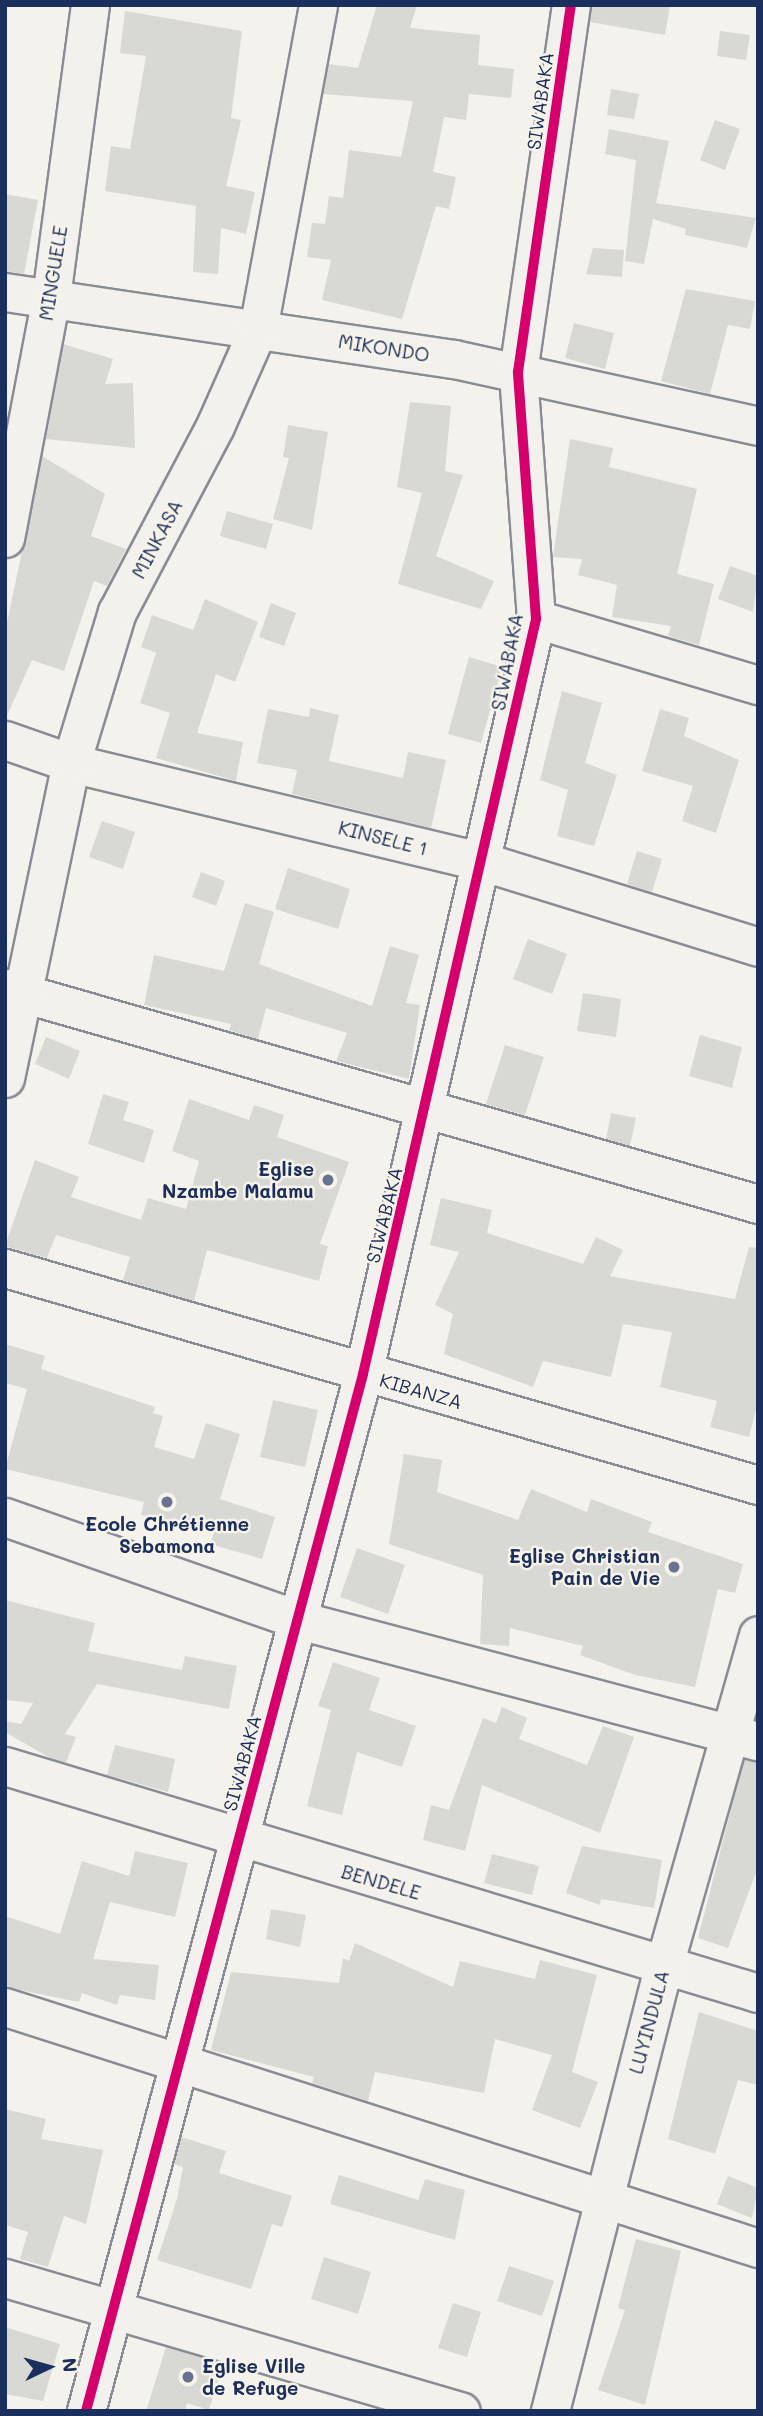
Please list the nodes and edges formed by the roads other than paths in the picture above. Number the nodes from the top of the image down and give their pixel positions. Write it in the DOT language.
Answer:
graph roads {
  1 [pos="90,5"];
  2 [pos="318,5"];
  3 [pos="571,5"];
  4 [pos="5,292"];
  5 [pos="51,297"];
  6 [pos="258,329"];
  7 [pos="518,372"];
  8 [pos="758,426"];
  9 [pos="5,538"];
  10 [pos="536,619"];
  11 [pos="758,685"];
  12 [pos="5,740"];
  13 [pos="71,763"];
  14 [pos="484,862"];
  15 [pos="758,947"];
  16 [pos="14,990"];
  17 [pos="5,1078"];
  18 [pos="428,1109"];
  19 [pos="758,1204"];
  20 [pos="5,1268"];
  21 [pos="363,1374"];
  22 [pos="758,1485"];
  23 [pos="5,1517"];
  24 [pos="299,1620"];
  25 [pos="758,1635"];
  26 [pos="745,1737"];
  27 [pos="5,1766"];
  28 [pos="239,1841"];
  29 [pos="664,1965"];
  30 [pos="758,1993"];
  31 [pos="5,2007"];
  32 [pos="176,2065"];
  33 [pos="601,2202"];
  34 [pos="758,2248"];
  35 [pos="5,2278"];
  36 [pos="109,2309"];
  37 [pos="86,2411"];
  38 [pos="461,2411"];
  39 [pos="550,2411"];
  1 -- 5 [label="street, MINGUELE"];
  2 -- 6 [label="street, MINKASA"];
  3 -- 7 [label="street, SIWABAKA"];
  4 -- 5 [label="street, MIKONDO"];
  5 -- 6 [label="street, MIKONDO"];
  5 -- 9 [label="street, MINGUELE"];
  6 -- 7 [label="street, MIKONDO"];
  6 -- 13 [label="street, MINKASA"];
  7 -- 8 [label="street, MIKONDO"];
  7 -- 10 [label="street, SIWABAKA"];
  10 -- 11 [label="street"];
  10 -- 14 [label="street, SIWABAKA"];
  12 -- 13 [label="street, KINSELE 1"];
  13 -- 14 [label="street, KINSELE 1"];
  13 -- 16 [label="street, MINKASA"];
  14 -- 15 [label="street, KINSELE 1"];
  14 -- 18 [label="street, SIWABAKA"];
  16 -- 17 [label="street, MINKASA"];
  16 -- 18 [label="street"];
  18 -- 19 [label="street"];
  18 -- 21 [label="street, SIWABAKA"];
  20 -- 21 [label="street, KIBANZA"];
  21 -- 22 [label="street, KIBANZA"];
  21 -- 24 [label="street, SIWABAKA"];
  23 -- 24 [label="street"];
  24 -- 26 [label="street"];
  24 -- 28 [label="street, SIWABAKA"];
  25 -- 26 [label="street, LUYINDULA"];
  26 -- 29 [label="street, LUYINDULA"];
  27 -- 28 [label="street, BENDELE"];
  28 -- 29 [label="street, BENDELE"];
  28 -- 32 [label="street, SIWABAKA"];
  29 -- 30 [label="street, BENDELE"];
  29 -- 33 [label="street, LUYINDULA"];
  31 -- 32 [label="street"];
  32 -- 33 [label="street"];
  32 -- 36 [label="street, SIWABAKA"];
  33 -- 34 [label="street"];
  33 -- 39 [label="street, LUYINDULA"];
  35 -- 36 [label="street"];
  36 -- 37 [label="street, SIWABAKA"];
  36 -- 38 [label="street"];
}
